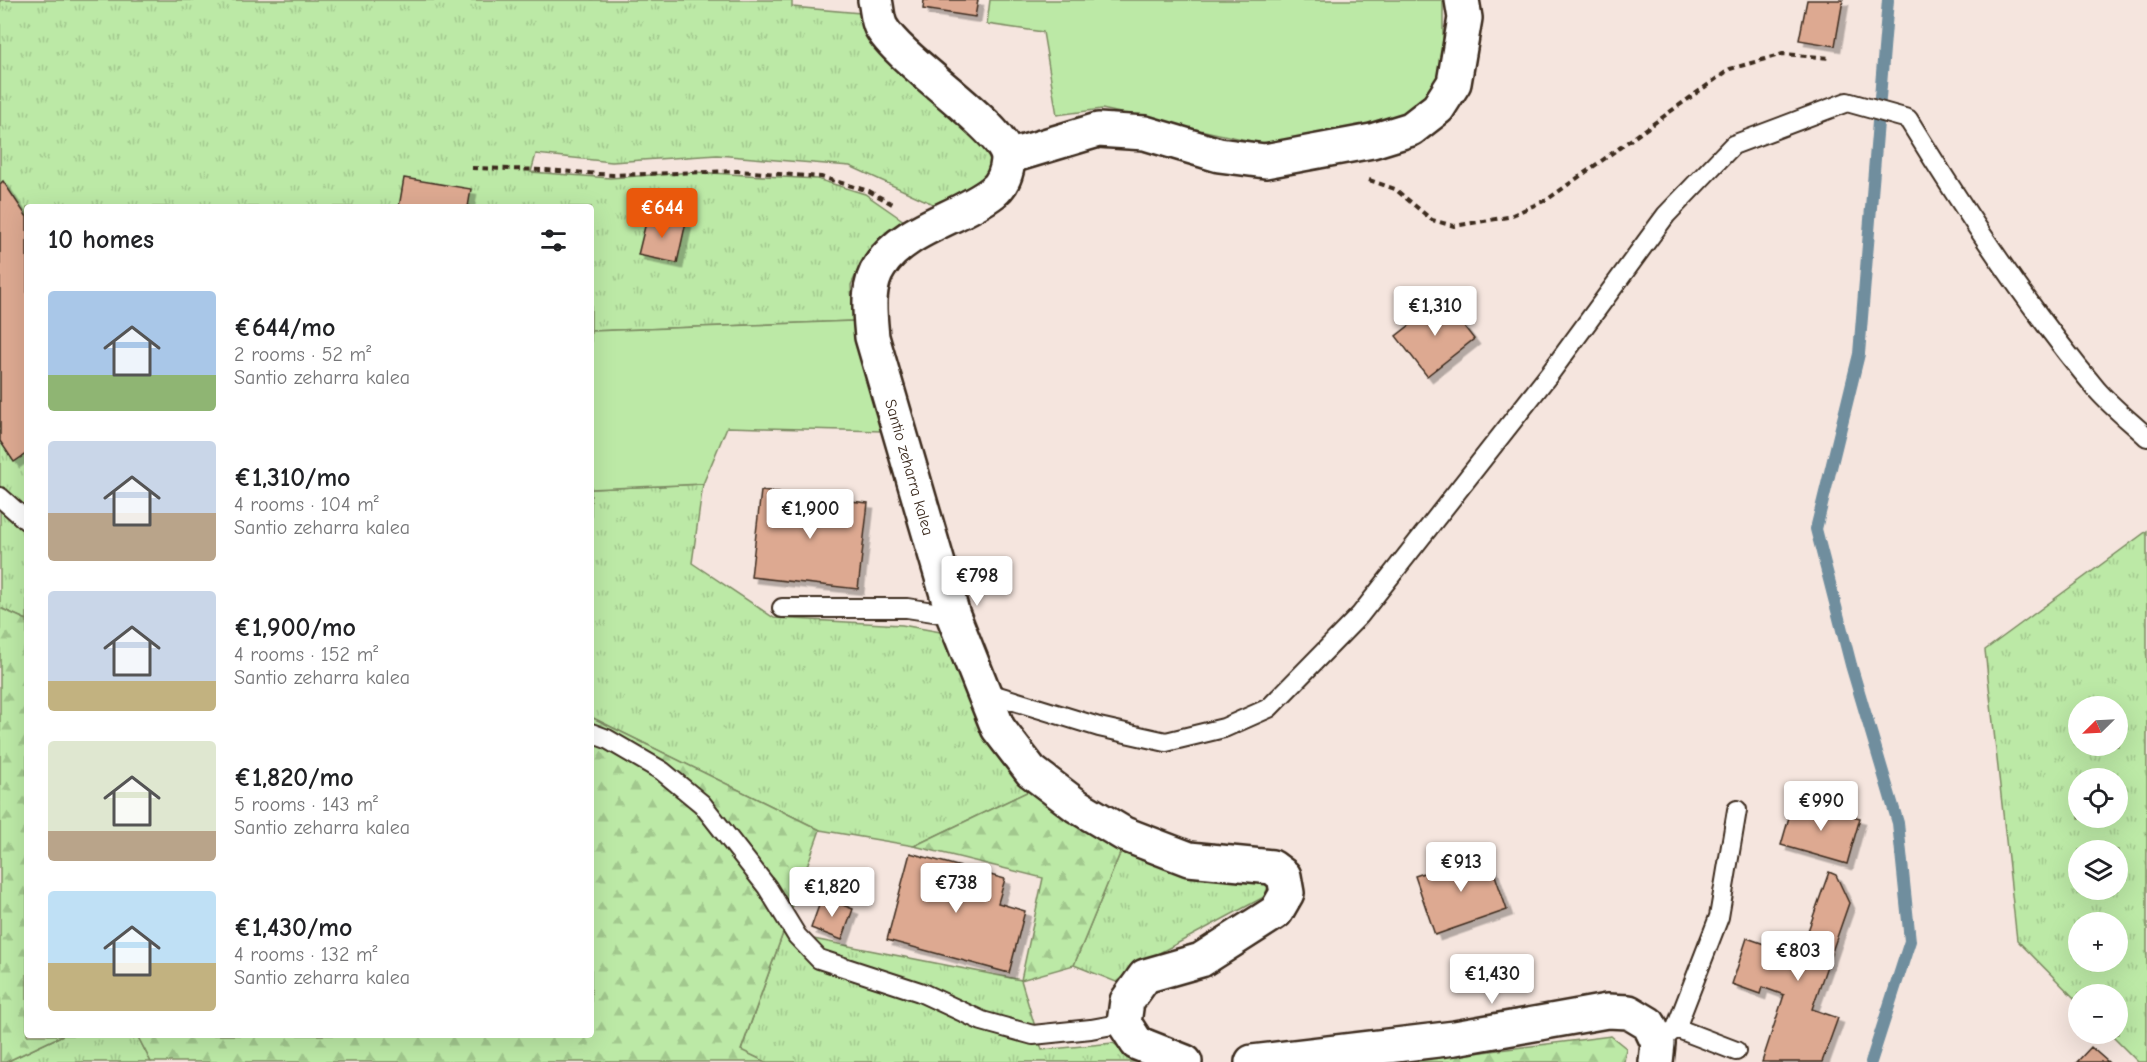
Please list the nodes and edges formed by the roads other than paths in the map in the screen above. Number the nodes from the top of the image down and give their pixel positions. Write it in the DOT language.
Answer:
graph roads {
  1 [pos="875,0"];
  2 [pos="1462,0"];
  3 [pos="1008,157"];
  4 [pos="2147,437"];
  5 [pos="0,497"];
  6 [pos="24,518"];
  7 [pos="782,608"];
  8 [pos="953,615"];
  9 [pos="982,691"];
  10 [pos="594,734"];
  11 [pos="1737,810"];
  12 [pos="1124,1023"];
  13 [pos="1663,1044"];
  14 [pos="1736,1051"];
  15 [pos="1185,1062"];
  16 [pos="1252,1062"];
  1 -- 3 [label="street"];
  2 -- 3 [label="street"];
  3 -- 8 [label="street, Santio zeharra kalea"];
  4 -- 9 [label="lane"];
  5 -- 6 [label="lane"];
  7 -- 8 [label="lane"];
  8 -- 9 [label="street, Santio zeharra kalea"];
  9 -- 12 [label="street, Santio zeharra kalea"];
  10 -- 12 [label="lane"];
  11 -- 13 [label="lane"];
  12 -- 15 [label="street"];
  13 -- 14 [label="lane"];
  13 -- 16 [label="street"];
}
